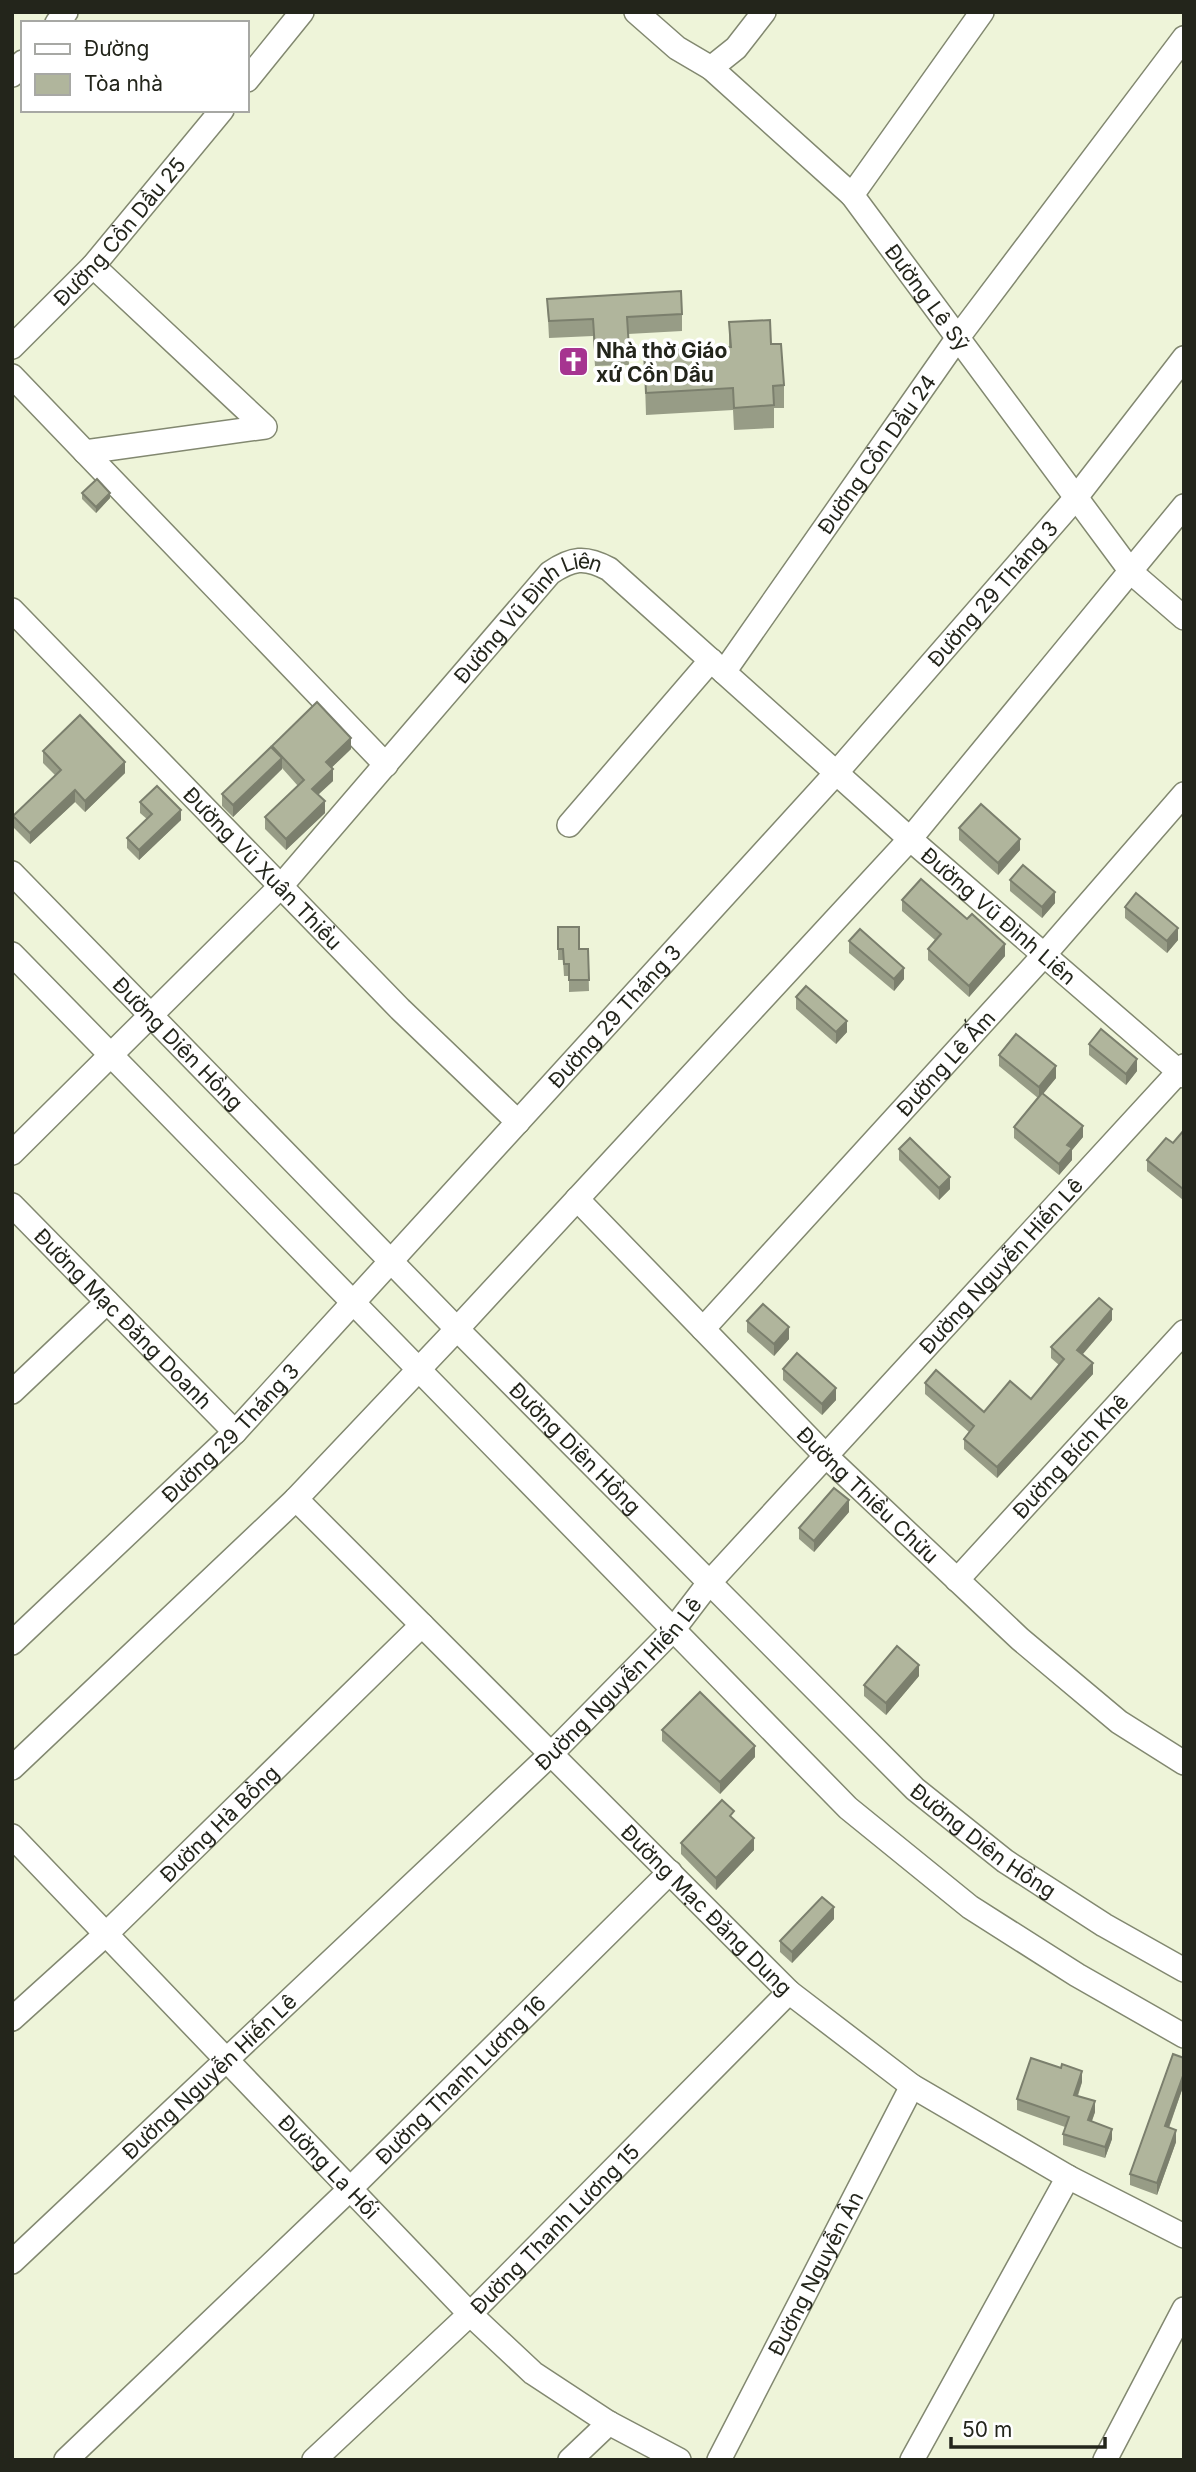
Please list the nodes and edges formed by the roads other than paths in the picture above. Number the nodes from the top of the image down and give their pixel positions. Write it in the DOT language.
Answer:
graph roads {
  1 [pos="302,12"];
  2 [pos="636,12"];
  3 [pos="764,12"];
  4 [pos="982,12"];
  5 [pos="1184,38"];
  6 [pos="710,68"];
  7 [pos="248,79"];
  8 [pos="220,112"];
  9 [pos="852,195"];
  10 [pos="93,266"];
  11 [pos="959,336"];
  12 [pos="12,347"];
  13 [pos="1184,358"];
  14 [pos="12,376"];
  15 [pos="85,452"];
  16 [pos="1074,500"];
  17 [pos="1184,506"];
  18 [pos="1132,573"];
  19 [pos="12,610"];
  20 [pos="1184,618"];
  21 [pos="718,666"];
  22 [pos="386,765"];
  23 [pos="837,772"];
  24 [pos="1184,794"];
  25 [pos="569,824"];
  26 [pos="910,839"];
  27 [pos="12,873"];
  28 [pos="281,887"];
  29 [pos="12,954"];
  30 [pos="1044,955"];
  31 [pos="153,1016"];
  32 [pos="112,1056"];
  33 [pos="1182,1071"];
  34 [pos="519,1122"];
  35 [pos="12,1153"];
  36 [pos="577,1199"];
  37 [pos="12,1205"];
  38 [pos="392,1260"];
  39 [pos="107,1302"];
  40 [pos="353,1303"];
  41 [pos="457,1329"];
  42 [pos="703,1329"];
  43 [pos="1184,1332"];
  44 [pos="418,1370"];
  45 [pos="12,1392"];
  46 [pos="235,1432"];
  47 [pos="827,1457"];
  48 [pos="296,1499"];
  49 [pos="957,1580"];
  50 [pos="709,1583"];
  51 [pos="422,1625"];
  52 [pos="673,1630"];
  53 [pos="12,1643"];
  54 [pos="551,1754"];
  55 [pos="1184,1763"];
  56 [pos="12,1768"];
  57 [pos="12,1836"];
  58 [pos="670,1872"];
  59 [pos="106,1934"];
  60 [pos="1184,1970"];
  61 [pos="789,1992"];
  62 [pos="12,2019"];
  63 [pos="1184,2036"];
  64 [pos="228,2061"];
  65 [pos="912,2086"];
  66 [pos="1068,2177"];
  67 [pos="350,2189"];
  68 [pos="1184,2236"];
  69 [pos="12,2262"];
  70 [pos="1184,2309"];
  71 [pos="470,2315"];
  72 [pos="608,2423"];
  73 [pos="66,2460"];
  74 [pos="314,2460"];
  75 [pos="570,2460"];
  76 [pos="679,2460"];
  77 [pos="719,2460"];
  78 [pos="912,2460"];
  79 [pos="1105,2460"];
  1 -- 7 [label="street"];
  2 -- 6 [label="street, Đường Lê Sỹ"];
  3 -- 6 [label="street"];
  4 -- 9 [label="street"];
  5 -- 11 [label="street, Đường Cồn Dầu 24"];
  6 -- 9 [label="street, Đường Lê Sỹ"];
  8 -- 10 [label="street, Đường Cồn Dầu 25"];
  9 -- 11 [label="street, Đường Lê Sỹ"];
  10 -- 12 [label="street, Đường Cồn Dầu 25"];
  10 -- 15 [label="street"];
  11 -- 16 [label="street, Đường Lê Sỹ"];
  11 -- 21 [label="street, Đường Cồn Dầu 24"];
  13 -- 16 [label="street, Đường 29 Tháng 3"];
  14 -- 15 [label="street"];
  15 -- 22 [label="street"];
  16 -- 18 [label="street, Đường Lê Sỹ"];
  16 -- 23 [label="street, Đường 29 Tháng 3"];
  17 -- 18 [label="street"];
  18 -- 20 [label="street, Đường Lê Sỹ"];
  18 -- 26 [label="street"];
  19 -- 28 [label="street, Đường Vũ Xuân Thiều"];
  21 -- 22 [label="street, Đường Vũ Đình Liên"];
  21 -- 23 [label="street, Đường Vũ Đình Liên"];
  21 -- 25 [label="street, Đường Cồn Dầu 24"];
  22 -- 28 [label="street, Đường Vũ Đình Liên"];
  23 -- 26 [label="street, Đường Vũ Đình Liên"];
  23 -- 34 [label="street, Đường 29 Tháng 3"];
  24 -- 30 [label="street, Đường Lê Ấm"];
  26 -- 30 [label="street, Đường Vũ Đình Liên"];
  26 -- 36 [label="street"];
  27 -- 31 [label="street, Đường Diên Hồng"];
  28 -- 31 [label="street, Đường Vũ Đình Liên"];
  28 -- 34 [label="street, Đường Vũ Xuân Thiều"];
  29 -- 32 [label="street"];
  30 -- 33 [label="street, Đường Vũ Đình Liên"];
  30 -- 42 [label="street, Đường Lê Ấm"];
  31 -- 32 [label="street, Đường Vũ Đình Liên"];
  31 -- 38 [label="street, Đường Diên Hồng"];
  32 -- 35 [label="street, Đường Vũ Đình Liên"];
  32 -- 40 [label="street"];
  33 -- 47 [label="street, Đường Nguyễn Hiến Lê"];
  34 -- 38 [label="street, Đường 29 Tháng 3"];
  36 -- 41 [label="street"];
  36 -- 42 [label="street, Đường Thiều Chửu"];
  37 -- 39 [label="street, Đường Mạc Đăng Doanh"];
  38 -- 40 [label="street, Đường 29 Tháng 3"];
  38 -- 41 [label="street, Đường Diên Hồng"];
  39 -- 45 [label="street"];
  39 -- 46 [label="street, Đường Mạc Đăng Doanh"];
  40 -- 44 [label="street"];
  40 -- 46 [label="street, Đường 29 Tháng 3"];
  41 -- 44 [label="street"];
  41 -- 50 [label="street, Đường Diên Hồng"];
  42 -- 47 [label="street, Đường Thiều Chửu"];
  43 -- 49 [label="street, Đường Bích Khê"];
  44 -- 48 [label="street"];
  44 -- 52 [label="street"];
  46 -- 53 [label="street, Đường 29 Tháng 3"];
  47 -- 49 [label="street, Đường Thiều Chửu"];
  47 -- 50 [label="street, Đường Nguyễn Hiến Lê"];
  48 -- 51 [label="street, Đường Mạc Đăng Dung"];
  48 -- 56 [label="street"];
  49 -- 55 [label="street, Đường Thiều Chửu"];
  50 -- 52 [label="street, Đường Nguyễn Hiến Lê"];
  50 -- 60 [label="street, Đường Diên Hồng"];
  51 -- 54 [label="street, Đường Mạc Đăng Dung"];
  51 -- 59 [label="street, Đường Hà Bồng"];
  52 -- 54 [label="street, Đường Nguyễn Hiến Lê"];
  52 -- 63 [label="street"];
  54 -- 58 [label="street, Đường Mạc Đăng Dung"];
  54 -- 64 [label="street, Đường Nguyễn Hiến Lê"];
  57 -- 59 [label="street, Đường La Hối"];
  58 -- 61 [label="street, Đường Mạc Đăng Dung"];
  58 -- 67 [label="street, Đường Thanh Lương 16"];
  59 -- 62 [label="street, Đường Hà Bồng"];
  59 -- 64 [label="street, Đường La Hối"];
  61 -- 65 [label="street, Đường Mạc Đăng Dung"];
  61 -- 71 [label="street, Đường Thanh Lương 15"];
  64 -- 67 [label="street, Đường La Hối"];
  64 -- 69 [label="street, Đường Nguyễn Hiến Lê"];
  65 -- 66 [label="street, Đường Mạc Đăng Dung"];
  65 -- 77 [label="street, Đường Nguyễn Ân"];
  66 -- 68 [label="street, Đường Mạc Đăng Dung"];
  66 -- 78 [label="street"];
  67 -- 71 [label="street, Đường La Hối"];
  67 -- 73 [label="street, Đường Thanh Lương 16"];
  70 -- 79 [label="street"];
  71 -- 72 [label="street, Đường La Hối"];
  71 -- 74 [label="street, Đường Thanh Lương 15"];
  72 -- 75 [label="street"];
  72 -- 76 [label="street, Đường La Hối"];
}
